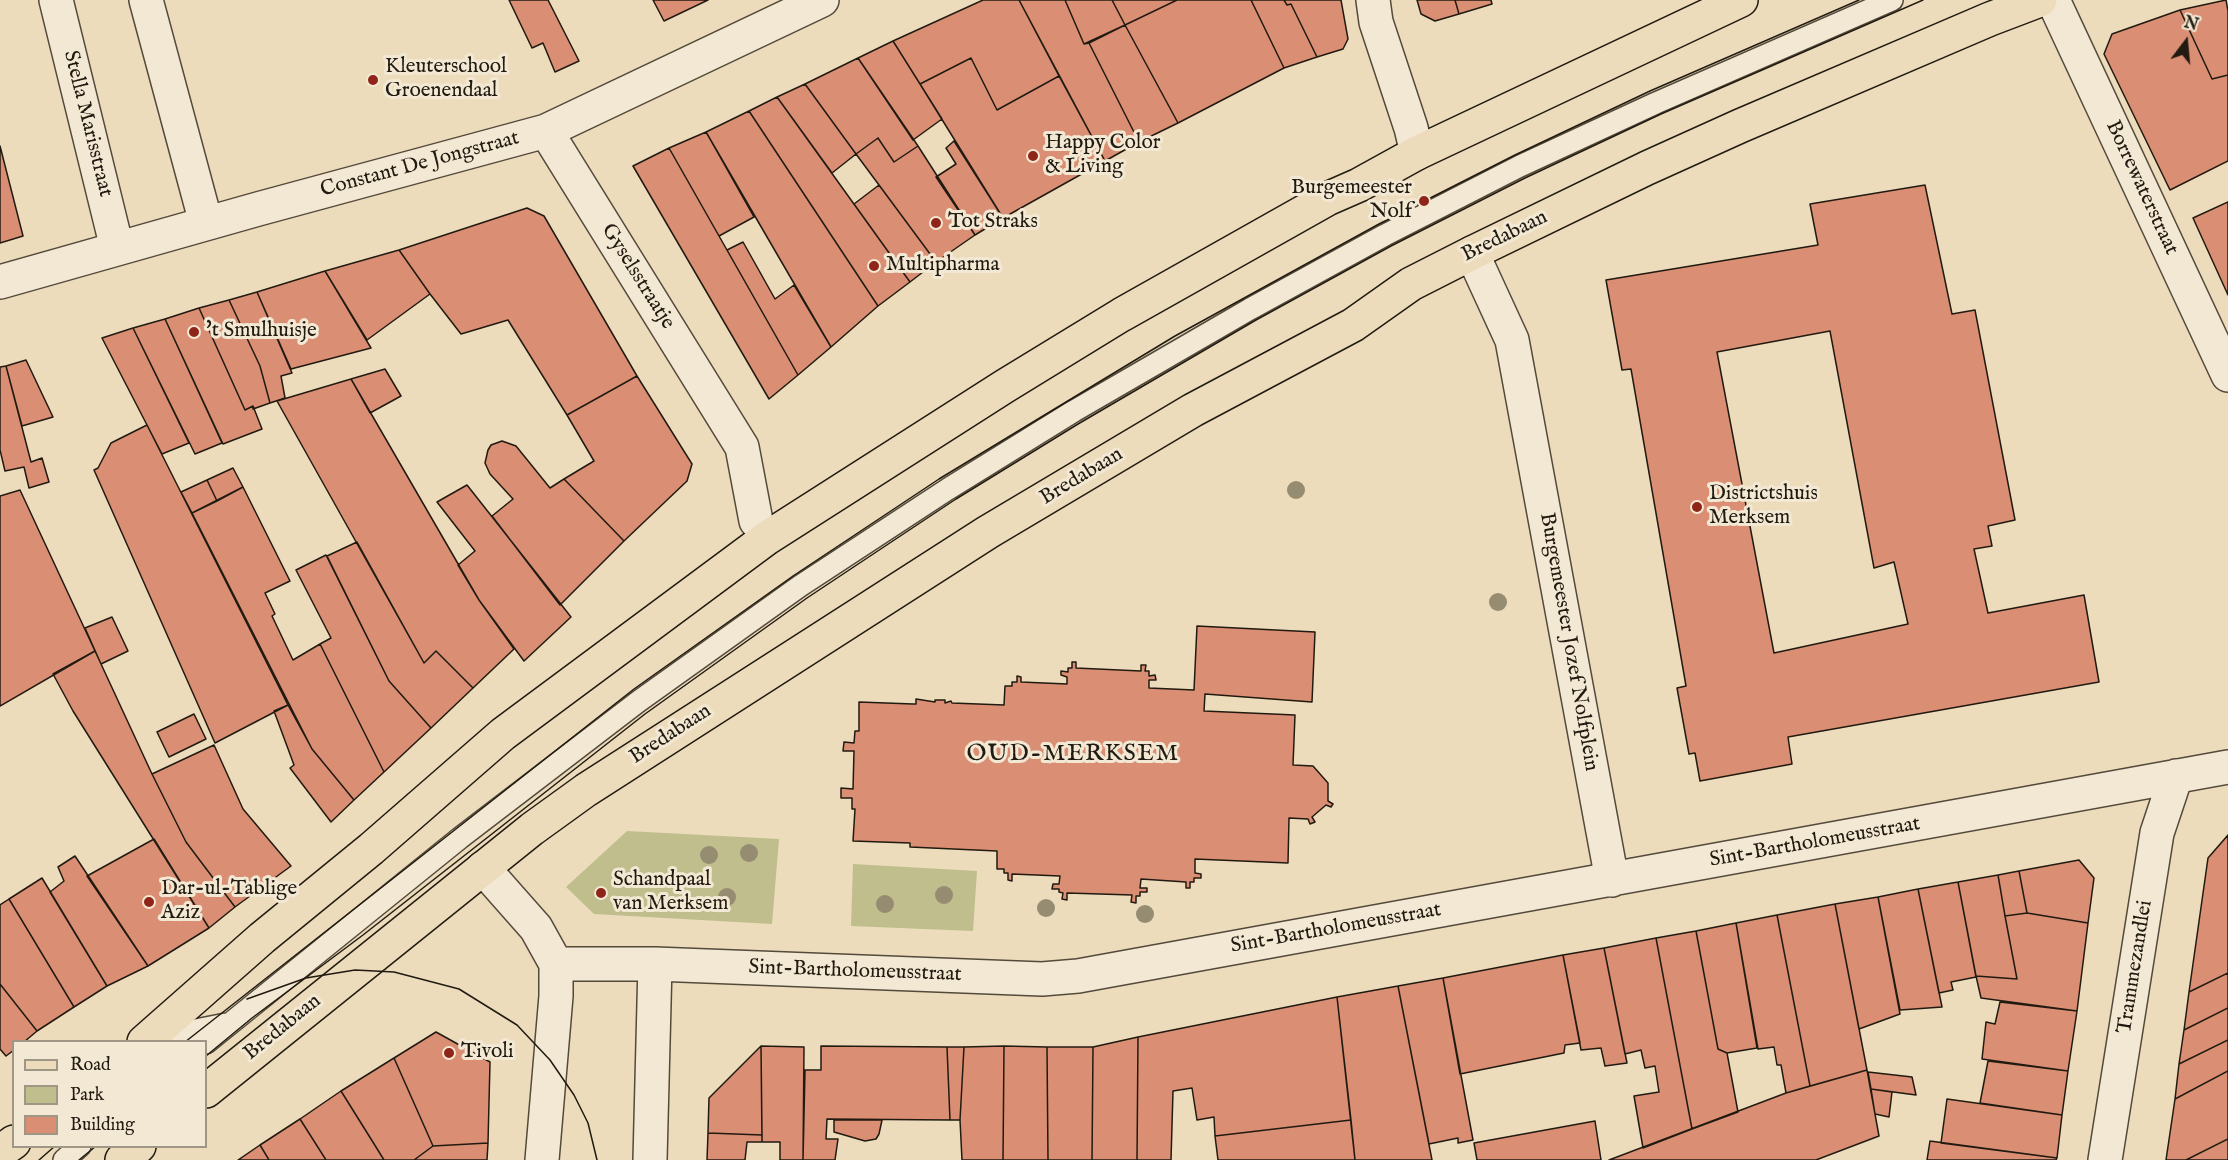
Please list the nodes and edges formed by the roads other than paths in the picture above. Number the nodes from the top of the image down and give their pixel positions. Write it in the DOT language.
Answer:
graph roads {
  1 [pos="56,0"];
  2 [pos="146,0"];
  3 [pos="822,0"];
  4 [pos="1373,0"];
  5 [pos="1742,0"];
  6 [pos="1892,0"];
  7 [pos="2040,0"];
  8 [pos="2053,0"];
  9 [pos="546,131"];
  10 [pos="1417,153"];
  11 [pos="206,223"];
  12 [pos="117,248"];
  13 [pos="1472,253"];
  14 [pos="0,282"];
  15 [pos="2228,375"];
  16 [pos="756,521"];
  17 [pos="2228,767"];
  18 [pos="2176,776"];
  19 [pos="483,868"];
  20 [pos="1612,880"];
  21 [pos="556,964"];
  22 [pos="655,964"];
  23 [pos="229,1024"];
  24 [pos="146,1040"];
  25 [pos="207,1042"];
  26 [pos="207,1089"];
  27 [pos="78,1148"];
  28 [pos="137,1148"];
  29 [pos="64,1160"];
  30 [pos="122,1160"];
  31 [pos="542,1160"];
  32 [pos="650,1160"];
  33 [pos="2105,1160"];
  1 -- 12 [label="street, Stella Marisstraat"];
  2 -- 11 [label="street"];
  3 -- 9 [label="street, Constant De Jongstraat"];
  4 -- 10 [label="street"];
  5 -- 10 [label="main road"];
  6 -- 23 [label="lane"];
  7 -- 13 [label="main road, Bredabaan"];
  8 -- 15 [label="street, Borrewaterstraat"];
  9 -- 11 [label="street, Constant De Jongstraat"];
  9 -- 16 [label="street, Gyselsstraatje"];
  10 -- 24 [label="main road"];
  11 -- 12 [label="street, Constant De Jongstraat"];
  12 -- 14 [label="street, Constant De Jongstraat"];
  13 -- 19 [label="main road, Bredabaan"];
  13 -- 20 [label="street, Burgemeester Jozef Nolfplein"];
  17 -- 18 [label="street, Sint-Bartholomeusstraat"];
  18 -- 20 [label="street, Sint-Bartholomeusstraat"];
  18 -- 33 [label="street, Trammezandlei"];
  19 -- 21 [label="street"];
  19 -- 26 [label="main road, Bredabaan"];
  20 -- 22 [label="street, Sint-Bartholomeusstraat"];
  21 -- 22 [label="street, Sint-Bartholomeusstraat"];
  21 -- 31 [label="street"];
  22 -- 32 [label="street"];
  23 -- 24 [label="lane"];
  23 -- 25 [label="lane"];
  27 -- 29 [label="lane"];
  28 -- 30 [label="main road"];
}
